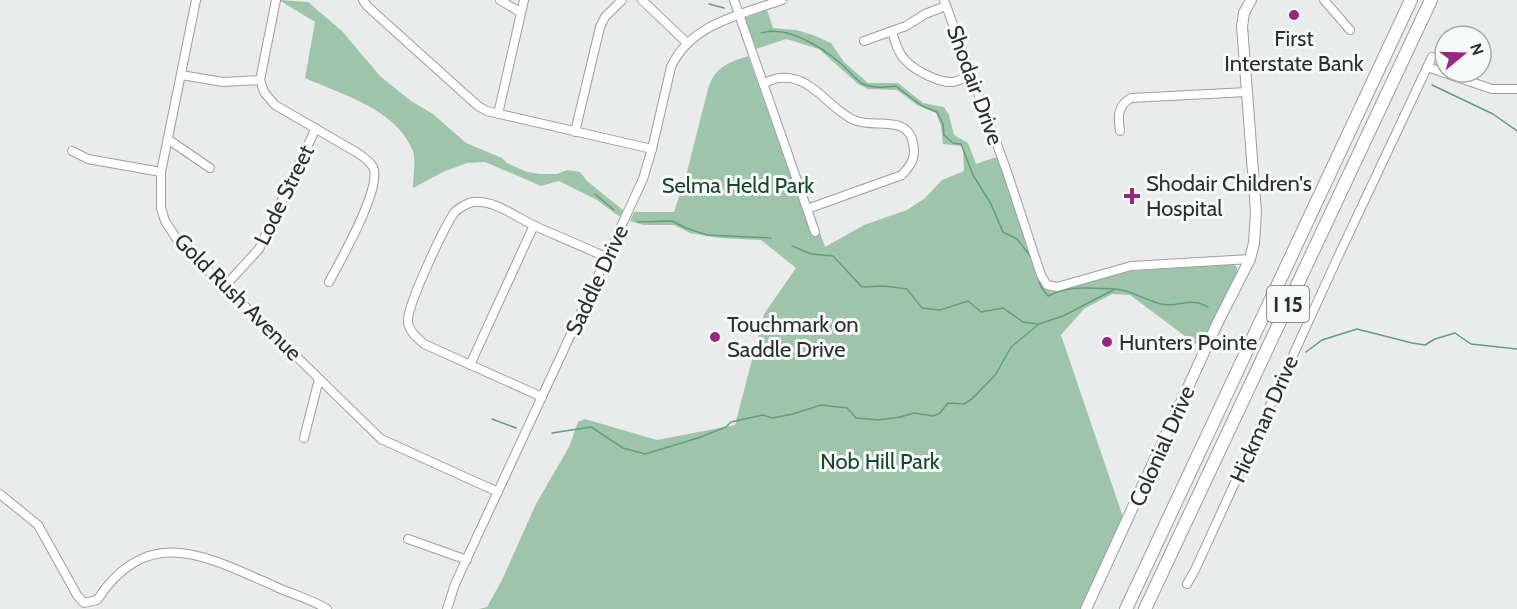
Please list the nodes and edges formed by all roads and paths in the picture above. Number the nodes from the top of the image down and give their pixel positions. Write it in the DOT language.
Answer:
graph roads {
  1 [pos="196,0"];
  2 [pos="276,0"];
  3 [pos="363,0"];
  4 [pos="500,0"];
  5 [pos="524,0"];
  6 [pos="622,0"];
  7 [pos="642,0"];
  8 [pos="734,0"];
  9 [pos="782,0"];
  10 [pos="1251,0"];
  11 [pos="1324,0"];
  12 [pos="1411,0"];
  13 [pos="1431,0"];
  14 [pos="945,3"];
  15 [pos="520,12"];
  16 [pos="739,15"];
  17 [pos="1350,30"];
  18 [pos="892,31"];
  19 [pos="864,41"];
  20 [pos="687,43"];
  21 [pos="1432,57"];
  22 [pos="1427,68"];
  23 [pos="181,75"];
  24 [pos="971,75"];
  25 [pos="260,80"];
  26 [pos="763,83"];
  27 [pos="1517,89"];
  28 [pos="1247,92"];
  29 [pos="498,114"];
  30 [pos="316,128"];
  31 [pos="1120,131"];
  32 [pos="575,132"];
  33 [pos="169,140"];
  34 [pos="652,149"];
  35 [pos="72,151"];
  36 [pos="210,168"];
  37 [pos="161,172"];
  38 [pos="807,209"];
  39 [pos="534,225"];
  40 [pos="815,232"];
  41 [pos="608,258"];
  42 [pos="1250,259"];
  43 [pos="329,282"];
  44 [pos="225,286"];
  45 [pos="470,365"];
  46 [pos="319,379"];
  47 [pos="542,397"];
  48 [pos="304,438"];
  49 [pos="498,492"];
  50 [pos="0,494"];
  51 [pos="408,539"];
  52 [pos="466,560"];
  53 [pos="1187,584"];
  54 [pos="100,596"];
  55 [pos="100,609"];
  56 [pos="327,609"];
  57 [pos="447,609"];
  58 [pos="1086,609"];
  59 [pos="1125,609"];
  60 [pos="1145,609"];
  1 -- 23 [label="street, Gold Rush Avenue"];
  2 -- 25 [label="street"];
  3 -- 29 [label="street"];
  4 -- 15 [label="street"];
  5 -- 15 [label="street"];
  6 -- 32 [label="street"];
  7 -- 20 [label="street"];
  8 -- 16 [label="street"];
  9 -- 16 [label="street, Saddle Drive"];
  10 -- 28 [label="main road, Colonial Drive"];
  11 -- 17 [label="street"];
  12 -- 59 [label="highway, I 15"];
  13 -- 60 [label="highway, I 15"];
  14 -- 18 [label="street"];
  14 -- 24 [label="street, Shodair Drive"];
  15 -- 29 [label="street"];
  16 -- 20 [label="street, Saddle Drive"];
  16 -- 26 [label="street"];
  18 -- 19 [label="street"];
  18 -- 24 [label="street"];
  20 -- 34 [label="street, Saddle Drive"];
  21 -- 22 [label="street, Hickman Drive"];
  22 -- 27 [label="street"];
  22 -- 53 [label="street, Hickman Drive"];
  23 -- 25 [label="street"];
  23 -- 33 [label="street, Gold Rush Avenue"];
  24 -- 42 [label="street, Shodair Drive"];
  25 -- 30 [label="street"];
  26 -- 38 [label="street"];
  26 -- 38 [label="street"];
  28 -- 31 [label="street"];
  28 -- 42 [label="main road, Colonial Drive"];
  29 -- 32 [label="street"];
  30 -- 43 [label="street"];
  30 -- 44 [label="street, Lode Street"];
  32 -- 34 [label="street"];
  33 -- 36 [label="street"];
  33 -- 37 [label="street, Gold Rush Avenue"];
  34 -- 41 [label="street, Saddle Drive"];
  35 -- 37 [label="street"];
  37 -- 44 [label="street, Gold Rush Avenue"];
  38 -- 40 [label="street"];
  39 -- 41 [label="street"];
  39 -- 45 [label="street"];
  39 -- 45 [label="street"];
  41 -- 47 [label="street, Saddle Drive"];
  42 -- 58 [label="main road, Colonial Drive"];
  44 -- 46 [label="street, Gold Rush Avenue"];
  45 -- 47 [label="street"];
  46 -- 48 [label="street"];
  46 -- 49 [label="street, Gold Rush Avenue"];
  47 -- 49 [label="street, Saddle Drive"];
  49 -- 52 [label="street, Saddle Drive"];
  50 -- 54 [label="street"];
  51 -- 52 [label="street"];
  52 -- 57 [label="street, Saddle Drive"];
  54 -- 55 [label="street"];
  54 -- 56 [label="street"];
}
